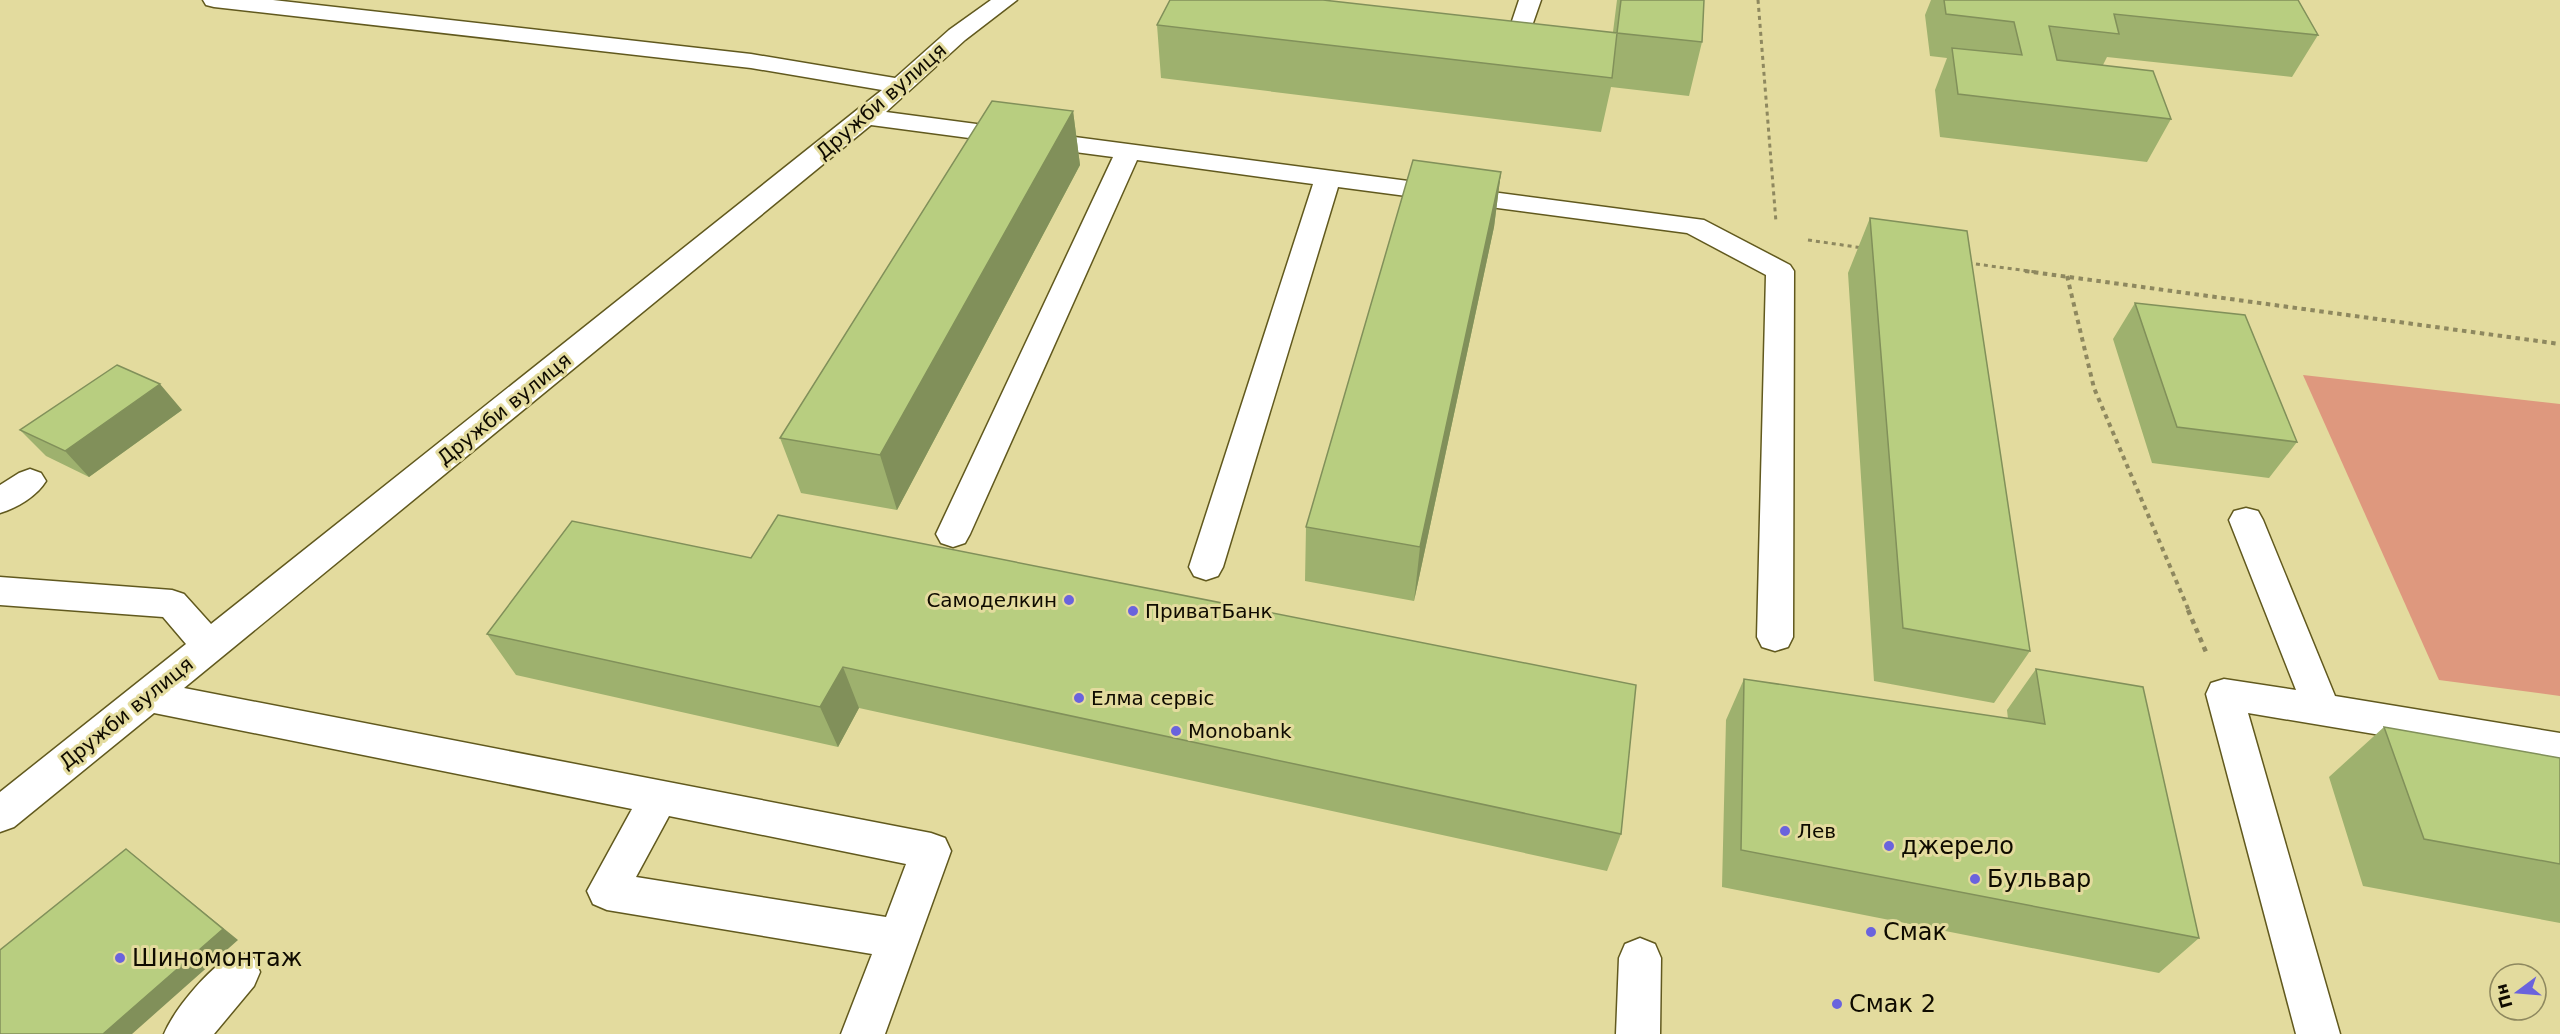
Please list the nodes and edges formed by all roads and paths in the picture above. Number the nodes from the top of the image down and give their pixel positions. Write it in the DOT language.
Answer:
graph roads {
  1 [pos="214,0"];
  2 [pos="1006,0"];
  3 [pos="1530,0"];
  4 [pos="1758,0"];
  5 [pos="1471,35"];
  6 [pos="901,86"];
  7 [pos="866,117"];
  8 [pos="1129,151"];
  9 [pos="1328,177"];
  10 [pos="1778,236"];
  11 [pos="1870,249"];
  12 [pos="1963,262"];
  13 [pos="1780,271"];
  14 [pos="2067,276"];
  15 [pos="2560,344"];
  16 [pos="30,481"];
  17 [pos="0,501"];
  18 [pos="2246,520"];
  19 [pos="953,534"];
  20 [pos="1206,567"];
  21 [pos="0,591"];
  22 [pos="1775,637"];
  23 [pos="209,646"];
  24 [pos="2224,694"];
  25 [pos="147,696"];
  26 [pos="2322,710"];
  27 [pos="2560,749"];
  28 [pos="659,797"];
  29 [pos="0,815"];
  30 [pos="898,939"];
  31 [pos="1640,958"];
  32 [pos="239,972"];
  33 [pos="186,1034"];
  34 [pos="863,1034"];
  35 [pos="1638,1034"];
  36 [pos="2318,1034"];
  1 -- 6 [label="street"];
  2 -- 6 [label="street, Дружби вулиця"];
  3 -- 5 [label="street"];
  4 -- 10 [label="path"];
  6 -- 7 [label="street, Дружби вулиця"];
  7 -- 8 [label="street"];
  7 -- 23 [label="street, Дружби вулиця"];
  8 -- 9 [label="street"];
  8 -- 19 [label="street"];
  9 -- 13 [label="street"];
  9 -- 20 [label="street"];
  10 -- 11 [label="path"];
  10 -- 13 [label="path"];
  12 -- 14 [label="path"];
  13 -- 22 [label="street"];
  14 -- 15 [label="path"];
  14 -- 24 [label="path"];
  16 -- 17 [label="street"];
  18 -- 26 [label="street"];
  21 -- 23 [label="street"];
  23 -- 25 [label="street, Дружби вулиця"];
  24 -- 26 [label="street"];
  24 -- 36 [label="street"];
  25 -- 28 [label="street"];
  25 -- 29 [label="street, Дружби вулиця"];
  26 -- 27 [label="street"];
  28 -- 30 [label="street"];
  28 -- 30 [label="street"];
  30 -- 34 [label="street"];
  31 -- 35 [label="street"];
  32 -- 33 [label="street"];
}
